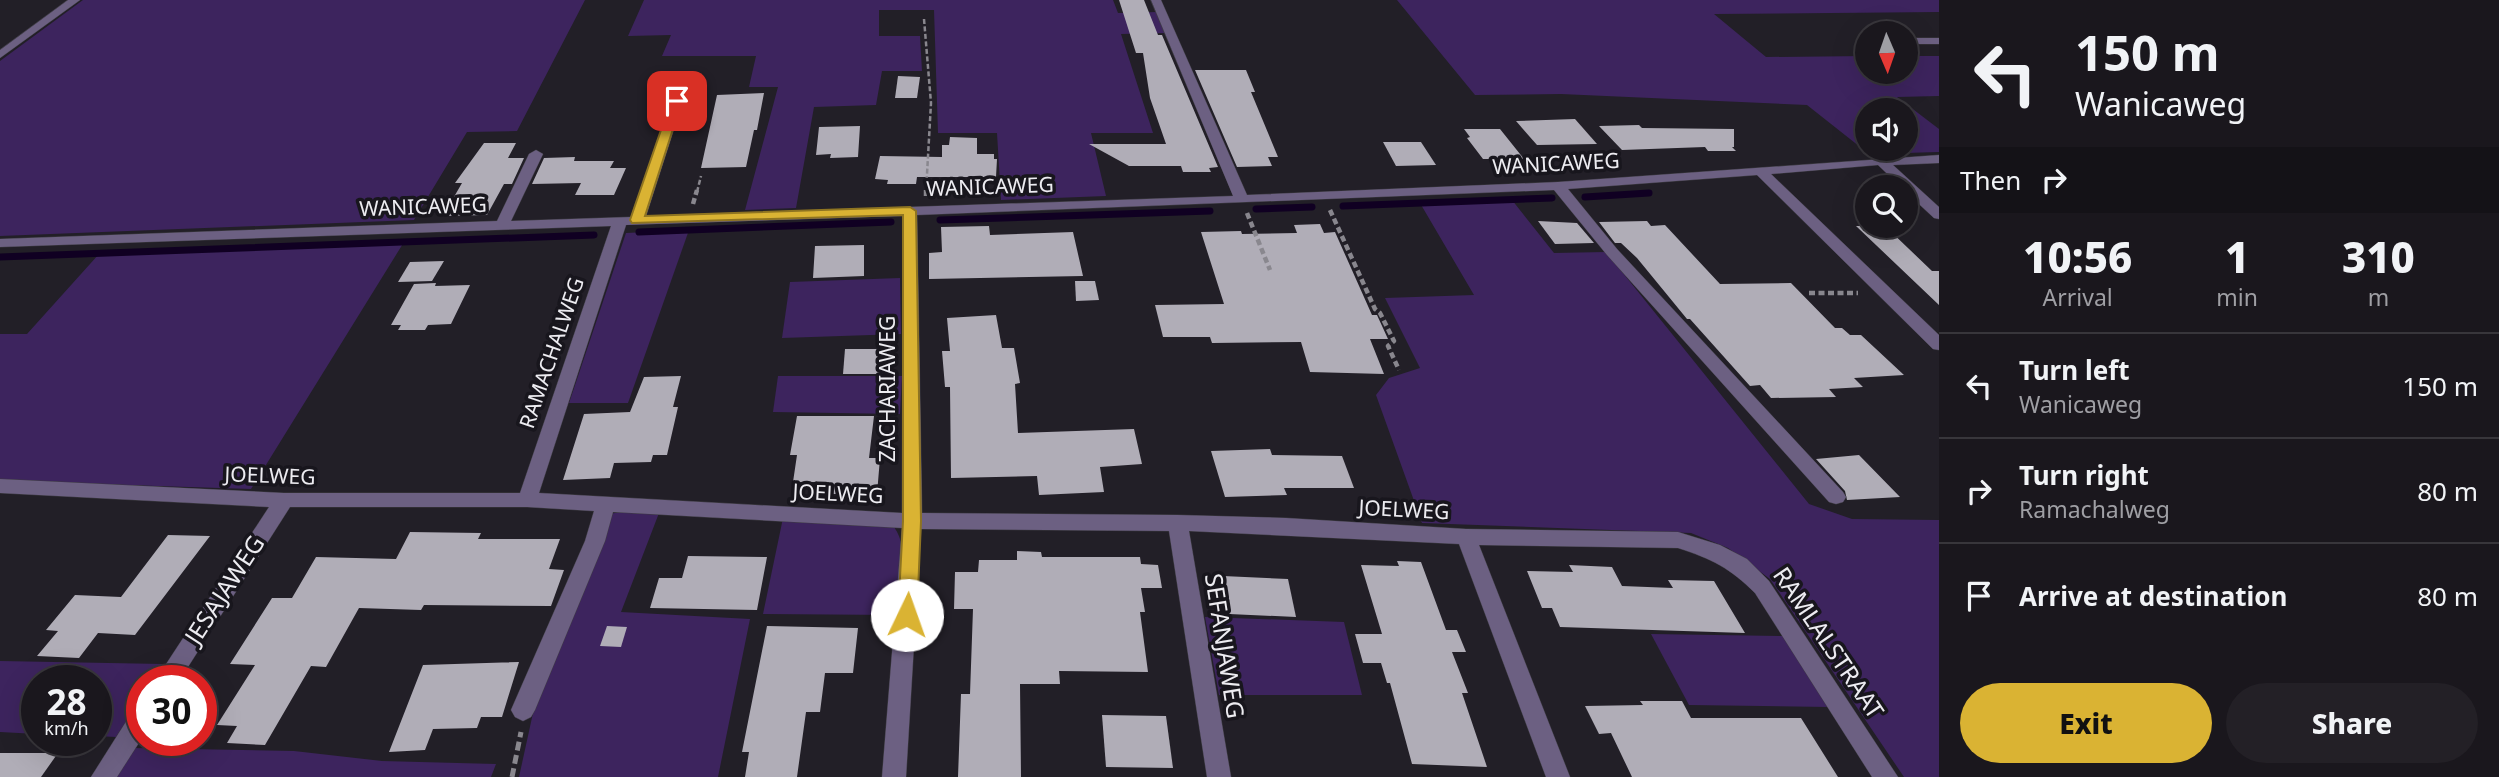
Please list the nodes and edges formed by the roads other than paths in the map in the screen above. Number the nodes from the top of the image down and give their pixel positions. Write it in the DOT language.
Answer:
graph roads {
  1 [pos="75,0"];
  2 [pos="1156,0"];
  3 [pos="1918,41"];
  4 [pos="1939,41"];
  5 [pos="0,55"];
  6 [pos="677,101"];
  7 [pos="536,154"];
  8 [pos="1939,159"];
  9 [pos="1918,160"];
  10 [pos="1881,161"];
  11 [pos="1762,171"];
  12 [pos="1558,186"];
  13 [pos="1241,199"];
  14 [pos="918,211"];
  15 [pos="1939,215"];
  16 [pos="629,220"];
  17 [pos="502,225"];
  18 [pos="0,243"];
  19 [pos="1939,345"];
  20 [pos="0,486"];
  21 [pos="1836,497"];
  22 [pos="284,500"];
  23 [pos="527,500"];
  24 [pos="606,503"];
  25 [pos="912,521"];
  26 [pos="1178,523"];
  27 [pos="1466,537"];
  28 [pos="1713,551"];
  29 [pos="176,665"];
  30 [pos="523,710"];
  31 [pos="126,742"];
  32 [pos="103,777"];
  33 [pos="894,777"];
  34 [pos="1219,777"];
  35 [pos="1558,777"];
  36 [pos="1886,777"];
  1 -- 5 [label="street"];
  2 -- 13 [label="street"];
  3 -- 4 [label="street"];
  6 -- 16 [label="street, RAMACHALWEG"];
  7 -- 17 [label="street"];
  8 -- 9 [label="street, WANICAWEG"];
  10 -- 11 [label="street, WANICAWEG"];
  10 -- 15 [label="street"];
  11 -- 12 [label="street, WANICAWEG"];
  11 -- 19 [label="street"];
  12 -- 13 [label="street, WANICAWEG"];
  12 -- 21 [label="street"];
  13 -- 14 [label="street, WANICAWEG"];
  14 -- 16 [label="street, WANICAWEG"];
  14 -- 25 [label="street, ZACHARIAWEG"];
  16 -- 17 [label="street, WANICAWEG"];
  16 -- 23 [label="street, RAMACHALWEG"];
  17 -- 18 [label="street, WANICAWEG"];
  20 -- 22 [label="street, JOELWEG"];
  22 -- 23 [label="street, JOELWEG"];
  22 -- 29 [label="street, JESAJAWEG"];
  23 -- 24 [label="street, JOELWEG"];
  24 -- 25 [label="street, JOELWEG"];
  24 -- 30 [label="street"];
  25 -- 26 [label="street, JOELWEG"];
  25 -- 33 [label="street, ZACHARIAWEG"];
  26 -- 27 [label="street, JOELWEG"];
  26 -- 34 [label="street, SEFANJAWEG"];
  27 -- 28 [label="street, JOELWEG"];
  27 -- 35 [label="street"];
  28 -- 36 [label="street, RAMLALSTRAAT"];
  31 -- 32 [label="street"];
}
